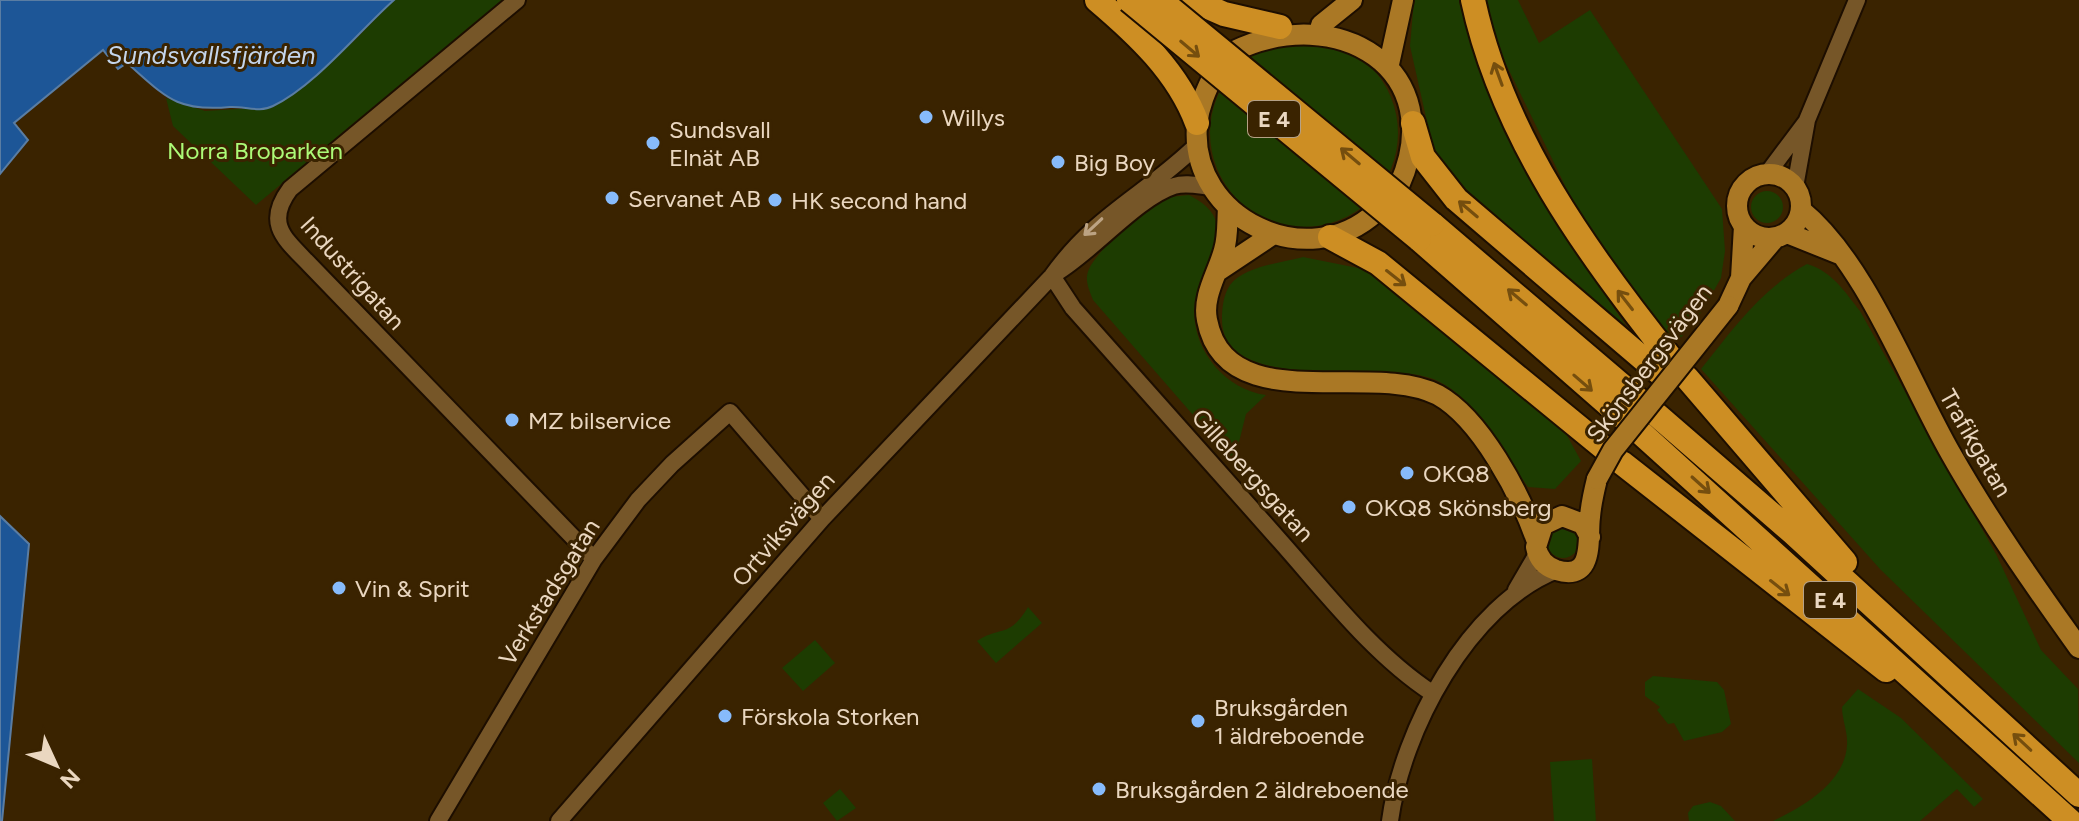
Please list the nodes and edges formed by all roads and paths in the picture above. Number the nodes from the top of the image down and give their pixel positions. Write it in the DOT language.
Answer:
graph roads {
  1 [pos="517,0"];
  2 [pos="1097,0"];
  3 [pos="1129,0"];
  4 [pos="1160,0"];
  5 [pos="1192,0"];
  6 [pos="1352,0"];
  7 [pos="1403,0"];
  8 [pos="1473,0"];
  9 [pos="1857,0"];
  10 [pos="1321,25"];
  11 [pos="1280,27"];
  12 [pos="1232,52"];
  13 [pos="1389,64"];
  14 [pos="1215,72"];
  15 [pos="1807,120"];
  16 [pos="1413,123"];
  17 [pos="1197,134"];
  18 [pos="1767,174"];
  19 [pos="1399,186"];
  20 [pos="1212,187"];
  21 [pos="1795,187"];
  22 [pos="1228,208"];
  23 [pos="1801,210"];
  24 [pos="1376,212"];
  25 [pos="1744,226"];
  26 [pos="1426,232"];
  27 [pos="1272,235"];
  28 [pos="1781,235"];
  29 [pos="1330,237"];
  30 [pos="1842,255"];
  31 [pos="1218,271"];
  32 [pos="1052,276"];
  33 [pos="1741,278"];
  34 [pos="1675,376"];
  35 [pos="1641,418"];
  36 [pos="1597,479"];
  37 [pos="1510,481"];
  38 [pos="1562,517"];
  39 [pos="822,519"];
  40 [pos="1590,537"];
  41 [pos="1537,546"];
  42 [pos="594,559"];
  43 [pos="1557,570"];
  44 [pos="1508,602"];
  45 [pos="1914,643"];
  46 [pos="2079,648"];
  47 [pos="1432,693"];
  48 [pos="2015,769"];
  49 [pos="2079,795"];
  50 [pos="438,821"];
  51 [pos="559,821"];
  52 [pos="1390,821"];
  53 [pos="2070,821"];
  1 -- 42 [label="street, Industrigatan"];
  2 -- 17 [label="highway"];
  3 -- 26 [label="highway, E 4, one-way, bridge"];
  26 -- 4 [label="highway, E 4, one-way, bridge"];
  5 -- 11 [label="highway"];
  6 -- 10 [label="main road"];
  7 -- 13 [label="main road"];
  34 -- 8 [label="highway, one-way"];
  9 -- 15 [label="street"];
  10 -- 11 [label="main road"];
  10 -- 13 [label="main road"];
  11 -- 12 [label="main road"];
  13 -- 16 [label="main road"];
  14 -- 17 [label="main road"];
  15 -- 18 [label="street"];
  15 -- 21 [label="street"];
  16 -- 19 [label="main road"];
  34 -- 16 [label="highway, one-way"];
  17 -- 20 [label="main road"];
  17 -- 32 [label="street, Ortviksvägen, one-way"];
  18 -- 21 [label="main road"];
  18 -- 25 [label="main road"];
  20 -- 22 [label="main road"];
  20 -- 32 [label="street, Ortviksvägen"];
  21 -- 23 [label="main road"];
  22 -- 27 [label="main road"];
  22 -- 31 [label="main road"];
  23 -- 28 [label="main road"];
  23 -- 30 [label="main road, Trafikgatan"];
  24 -- 29 [label="main road"];
  25 -- 28 [label="main road"];
  25 -- 33 [label="main road, Skönsbergsvägen"];
  26 -- 35 [label="highway, E 4"];
  27 -- 29 [label="main road"];
  27 -- 31 [label="main road"];
  28 -- 30 [label="main road"];
  28 -- 33 [label="main road, Skönsbergsvägen"];
  29 -- 48 [label="highway, E 4, one-way"];
  30 -- 46 [label="main road, Trafikgatan"];
  31 -- 37 [label="main road"];
  32 -- 39 [label="street, Ortviksvägen"];
  32 -- 47 [label="street, Gillebergsgatan"];
  33 -- 36 [label="main road, Skönsbergsvägen, bridge"];
  34 -- 45 [label="highway, E 4"];
  35 -- 45 [label="highway, E 4"];
  35 -- 48 [label="highway, E 4, one-way"];
  36 -- 38 [label="main road, Skönsbergsvägen"];
  36 -- 40 [label="main road, Skönsbergsvägen"];
  37 -- 38 [label="main road"];
  37 -- 41 [label="main road"];
  38 -- 40 [label="main road"];
  38 -- 41 [label="main road"];
  39 -- 42 [label="street, Verkstadsgatan"];
  39 -- 51 [label="street, Ortviksvägen"];
  40 -- 43 [label="main road"];
  41 -- 43 [label="main road"];
  41 -- 44 [label="street"];
  42 -- 50 [label="street, Verkstadsgatan"];
  43 -- 44 [label="street"];
  44 -- 47 [label="street"];
  49 -- 45 [label="highway, E 4, one-way"];
  47 -- 52 [label="street"];
  48 -- 53 [label="highway, E 4"];
}
